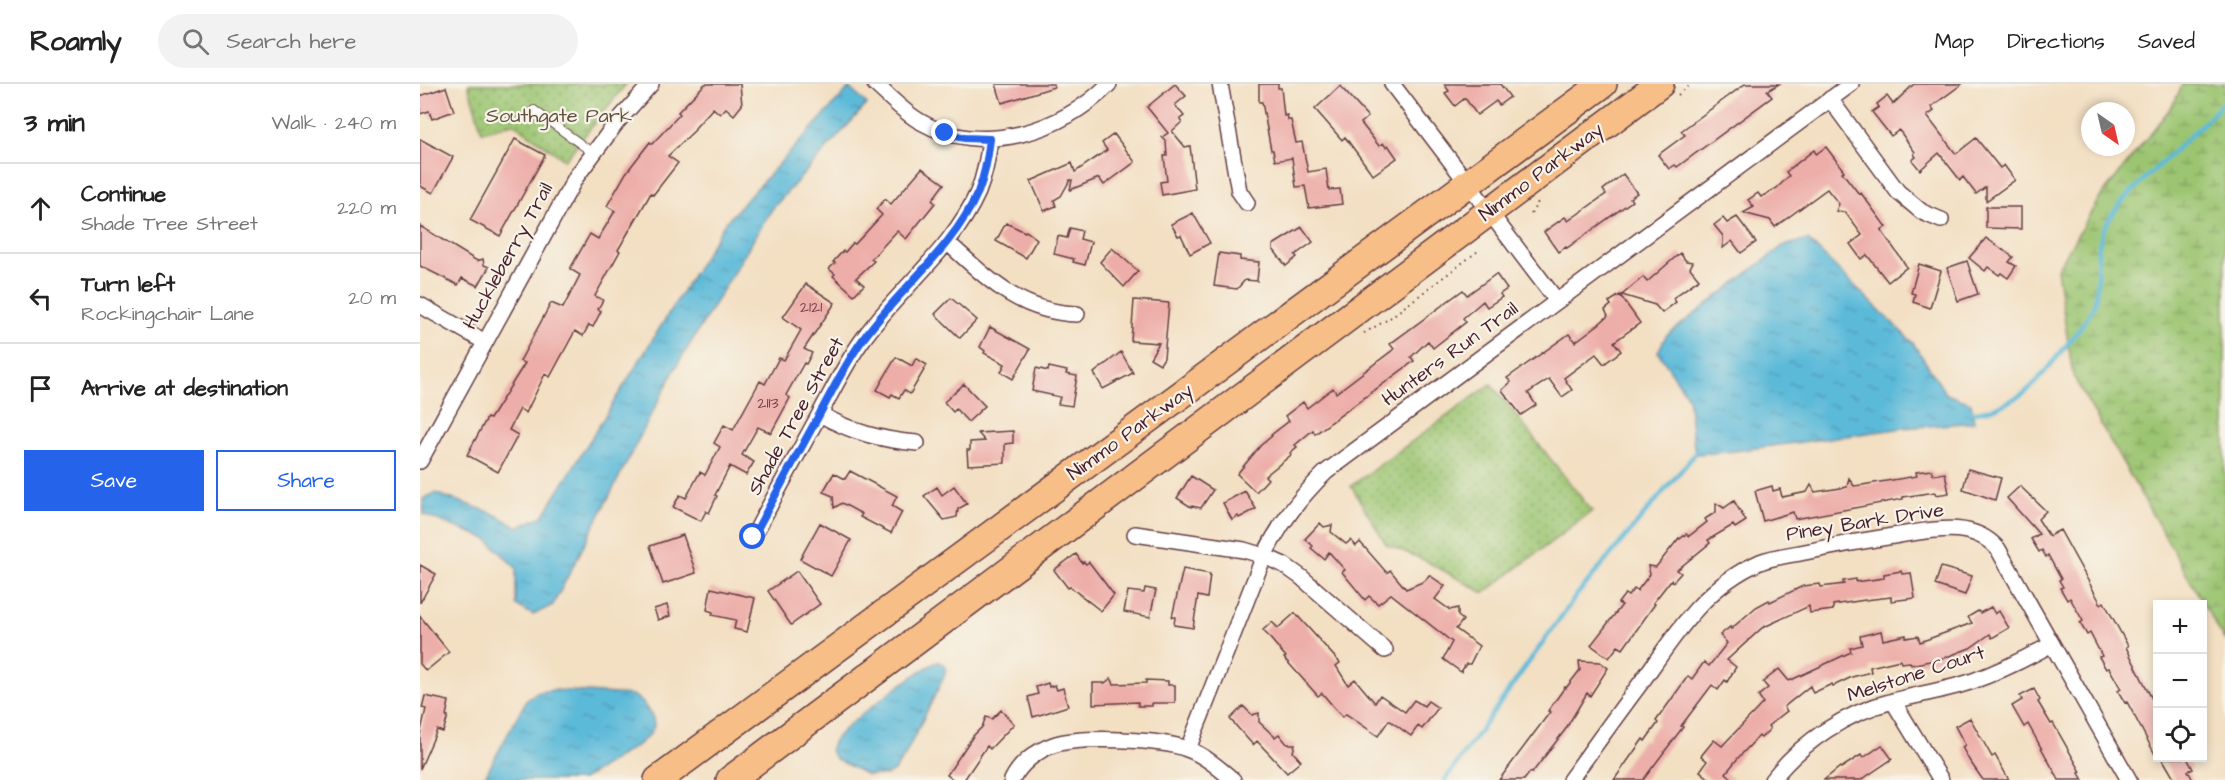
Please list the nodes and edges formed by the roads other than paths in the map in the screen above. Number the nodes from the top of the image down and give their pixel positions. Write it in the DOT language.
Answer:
graph roads {
  1 [pos="651,84"];
  2 [pos="875,84"];
  3 [pos="1109,84"];
  4 [pos="1220,84"];
  5 [pos="1392,84"];
  6 [pos="1603,84"];
  7 [pos="1660,84"];
  8 [pos="1851,84"];
  9 [pos="1830,99"];
  10 [pos="534,110"];
  11 [pos="990,139"];
  12 [pos="592,153"];
  13 [pos="1467,184"];
  14 [pos="1247,203"];
  15 [pos="1489,211"];
  16 [pos="1941,220"];
  17 [pos="947,242"];
  18 [pos="1557,301"];
  19 [pos="420,305"];
  20 [pos="1077,314"];
  21 [pos="485,342"];
  22 [pos="820,414"];
  23 [pos="917,442"];
  24 [pos="420,461"];
  25 [pos="1135,534"];
  26 [pos="753,537"];
  27 [pos="1264,556"];
  28 [pos="2052,644"];
  29 [pos="1385,650"];
  30 [pos="1893,700"];
  31 [pos="1188,749"];
  32 [pos="658,780"];
  33 [pos="730,780"];
  34 [pos="1012,780"];
  35 [pos="1233,780"];
  36 [pos="1570,780"];
  37 [pos="1772,780"];
  38 [pos="1941,780"];
  39 [pos="2129,780"];
  1 -- 12 [label="street, Huckleberry Trail"];
  2 -- 11 [label="street"];
  3 -- 11 [label="street"];
  4 -- 14 [label="street"];
  5 -- 13 [label="street"];
  6 -- 13 [label="highway, Nimmo Parkway"];
  7 -- 15 [label="highway, Nimmo Parkway"];
  8 -- 9 [label="street, Hunters Run Trail"];
  9 -- 16 [label="street"];
  9 -- 18 [label="street, Hunters Run Trail"];
  10 -- 12 [label="lane"];
  11 -- 17 [label="street, Shade Tree Street"];
  12 -- 21 [label="street, Huckleberry Trail"];
  13 -- 15 [label="street"];
  13 -- 32 [label="highway, Nimmo Parkway"];
  15 -- 18 [label="street"];
  15 -- 33 [label="highway, Nimmo Parkway"];
  17 -- 20 [label="street"];
  17 -- 22 [label="street, Shade Tree Street"];
  18 -- 27 [label="street, Hunters Run Trail"];
  19 -- 21 [label="street"];
  21 -- 24 [label="street, Huckleberry Trail"];
  22 -- 23 [label="street"];
  22 -- 26 [label="street, Shade Tree Street"];
  25 -- 27 [label="street"];
  27 -- 29 [label="street"];
  27 -- 31 [label="street, Hunters Run Trail"];
  28 -- 30 [label="street, Melstone Court"];
  28 -- 36 [label="street, Piney Bark Drive"];
  28 -- 39 [label="street, Piney Bark Drive"];
  30 -- 37 [label="street, Melstone Court"];
  30 -- 38 [label="street"];
  31 -- 34 [label="street"];
  31 -- 35 [label="street"];
}
